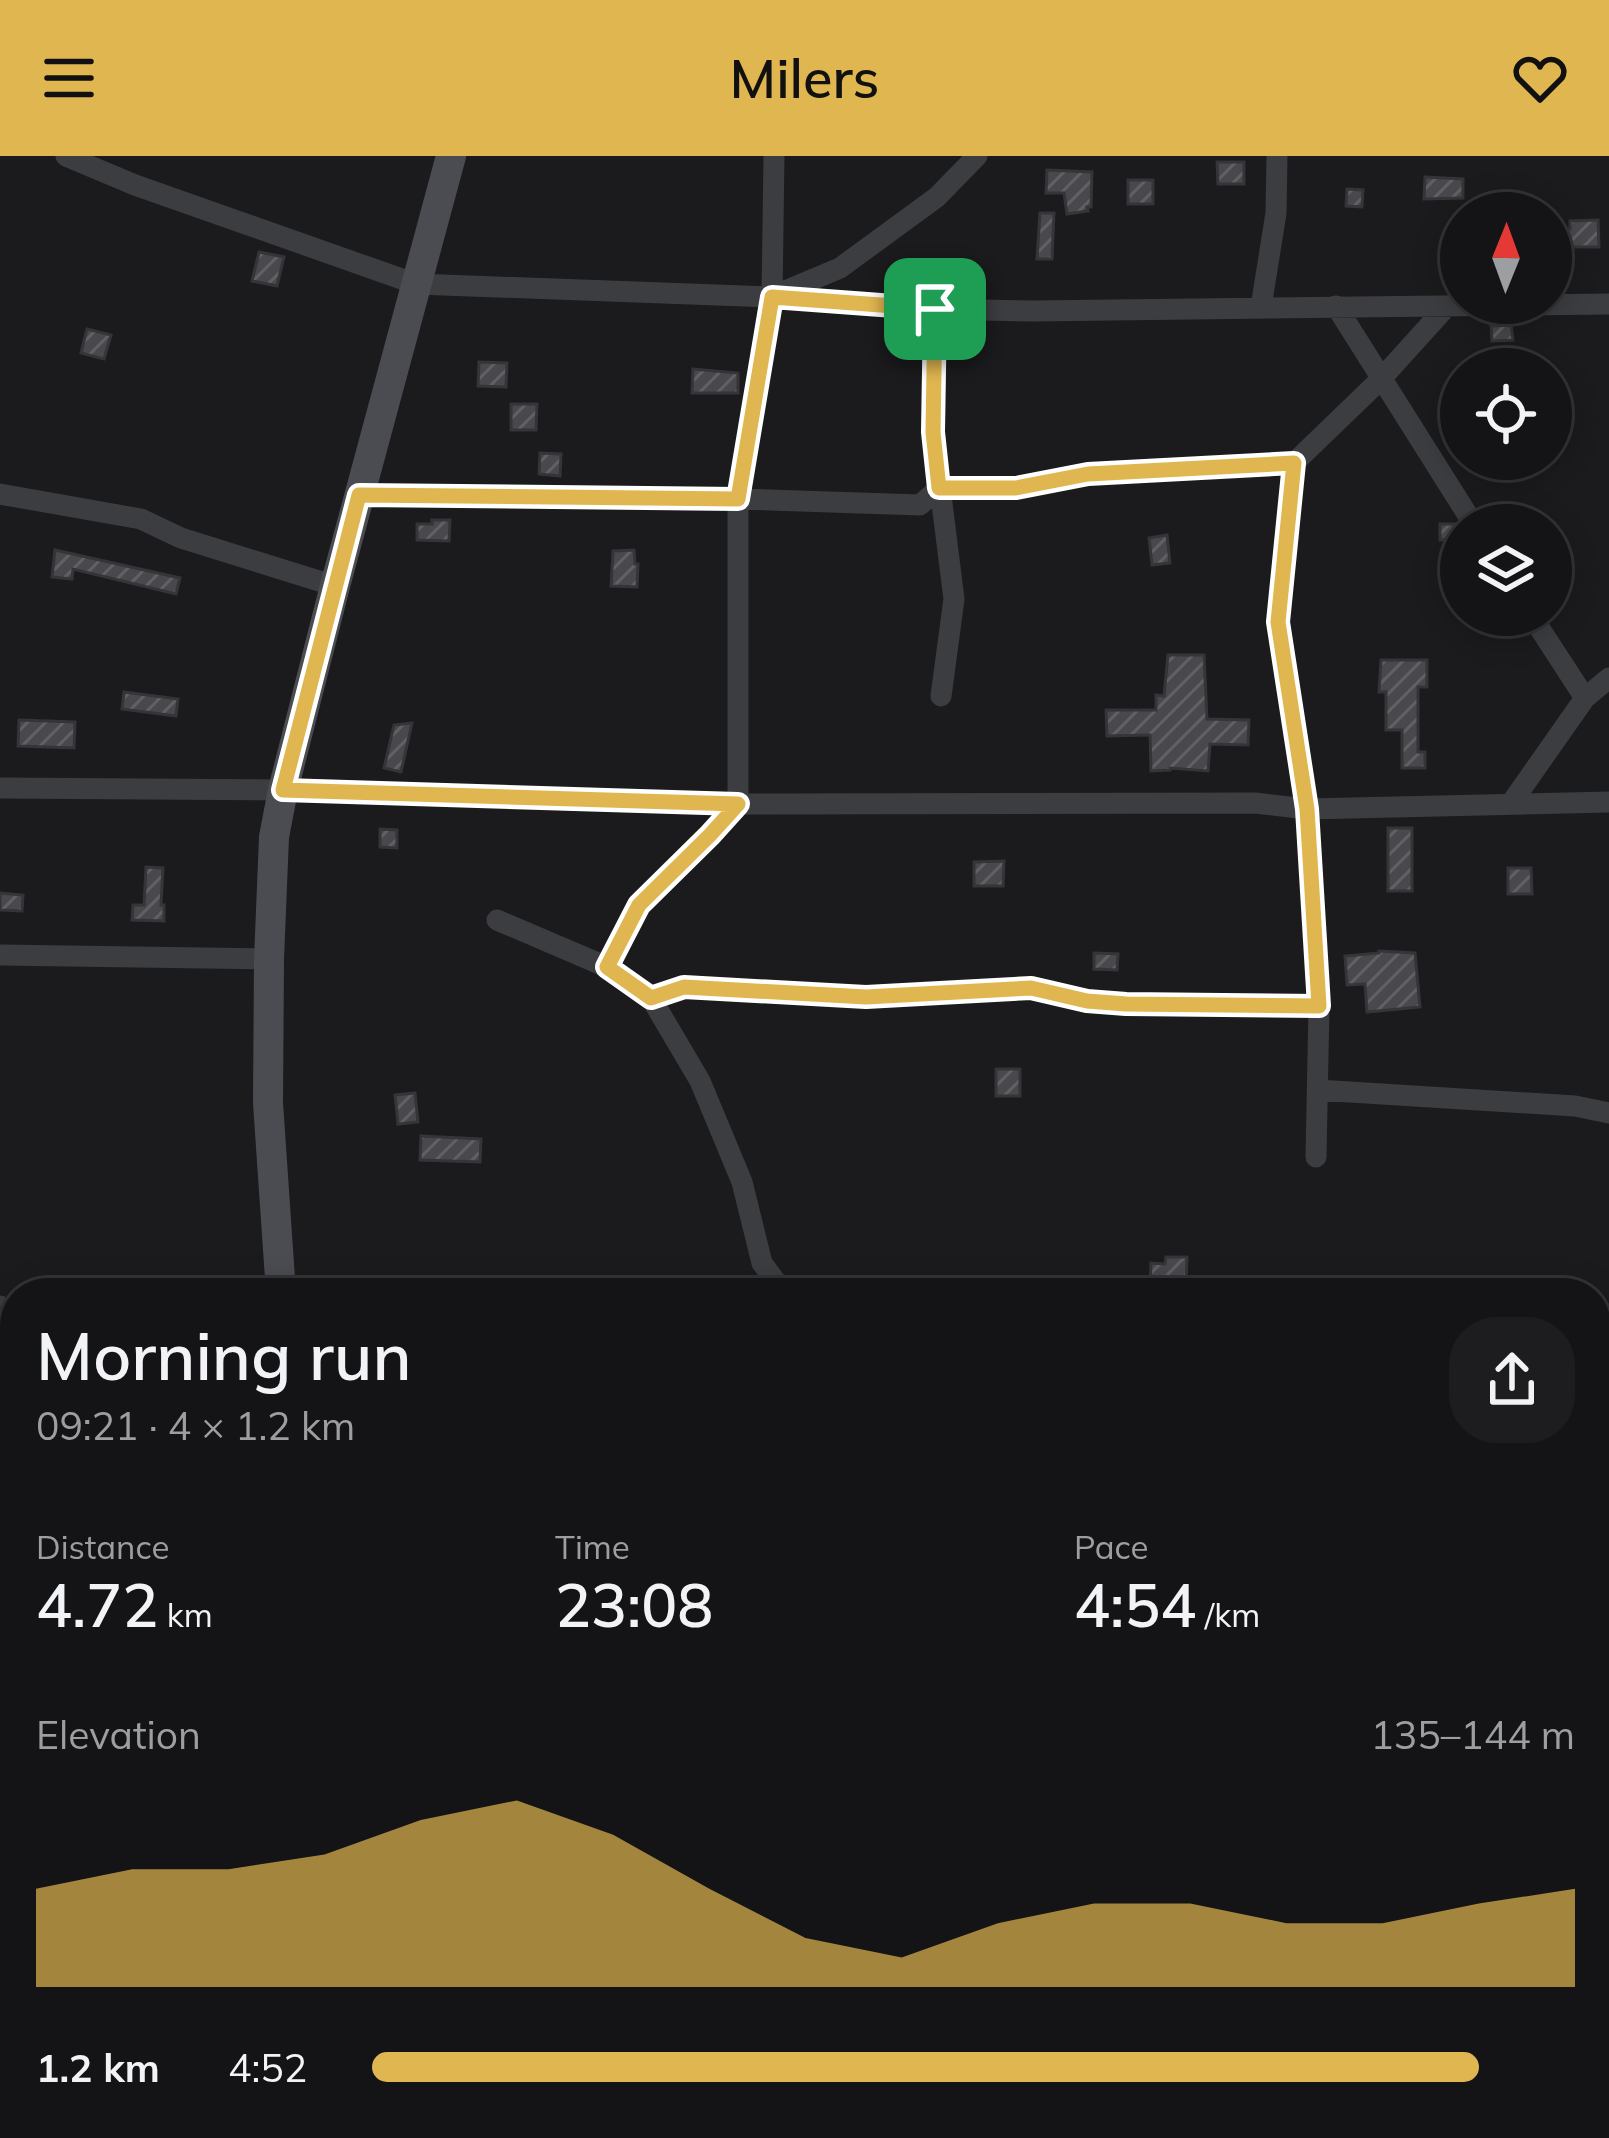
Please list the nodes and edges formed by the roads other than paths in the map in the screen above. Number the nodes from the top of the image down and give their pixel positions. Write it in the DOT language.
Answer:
graph roads {
  1 [pos="66,156"];
  2 [pos="451,156"];
  3 [pos="773,156"];
  4 [pos="977,156"];
  5 [pos="1277,156"];
  6 [pos="416,284"];
  7 [pos="772,297"];
  8 [pos="1572,304"];
  9 [pos="1609,304"];
  10 [pos="1440,305"];
  11 [pos="1336,306"];
  12 [pos="1261,307"];
  13 [pos="935,309"];
  14 [pos="1440,313"];
  15 [pos="1381,379"];
  16 [pos="1294,463"];
  17 [pos="939,488"];
  18 [pos="0,494"];
  19 [pos="359,495"];
  20 [pos="738,499"];
  21 [pos="1461,504"];
  22 [pos="335,586"];
  23 [pos="1545,636"];
  24 [pos="1609,677"];
  25 [pos="941,696"];
  26 [pos="1585,698"];
  27 [pos="0,788"];
  28 [pos="283,790"];
  29 [pos="1512,802"];
  30 [pos="1609,802"];
  31 [pos="738,804"];
  32 [pos="1307,809"];
  33 [pos="497,920"];
  34 [pos="0,955"];
  35 [pos="269,959"];
  36 [pos="607,967"];
  37 [pos="651,998"];
  38 [pos="1319,1006"];
  39 [pos="1318,1090"];
  40 [pos="1609,1113"];
  41 [pos="1316,1157"];
  42 [pos="280,1278"];
  43 [pos="773,1278"];
  1 -- 6 [label="street"];
  2 -- 6 [label="main road"];
  3 -- 7 [label="street"];
  4 -- 7 [label="street"];
  5 -- 12 [label="street"];
  6 -- 7 [label="street"];
  6 -- 19 [label="main road"];
  7 -- 13 [label="street"];
  7 -- 20 [label="street"];
  8 -- 9 [label="street"];
  10 -- 11 [label="street"];
  11 -- 12 [label="street"];
  11 -- 15 [label="street"];
  12 -- 13 [label="street"];
  13 -- 17 [label="street"];
  14 -- 15 [label="street"];
  15 -- 16 [label="street"];
  15 -- 21 [label="street"];
  16 -- 17 [label="street"];
  16 -- 32 [label="street"];
  17 -- 20 [label="street"];
  17 -- 25 [label="street"];
  18 -- 22 [label="street"];
  19 -- 20 [label="street"];
  19 -- 22 [label="main road"];
  20 -- 31 [label="street"];
  22 -- 28 [label="main road"];
  23 -- 26 [label="street"];
  24 -- 26 [label="street"];
  26 -- 29 [label="street"];
  27 -- 28 [label="street"];
  28 -- 31 [label="street"];
  28 -- 35 [label="main road"];
  29 -- 30 [label="street"];
  29 -- 32 [label="street"];
  31 -- 32 [label="street"];
  31 -- 36 [label="street"];
  32 -- 38 [label="street"];
  33 -- 36 [label="street"];
  34 -- 35 [label="street"];
  35 -- 42 [label="main road"];
  36 -- 37 [label="street"];
  37 -- 38 [label="street"];
  37 -- 43 [label="street"];
  38 -- 39 [label="street"];
  39 -- 40 [label="street"];
  39 -- 41 [label="street"];
}
